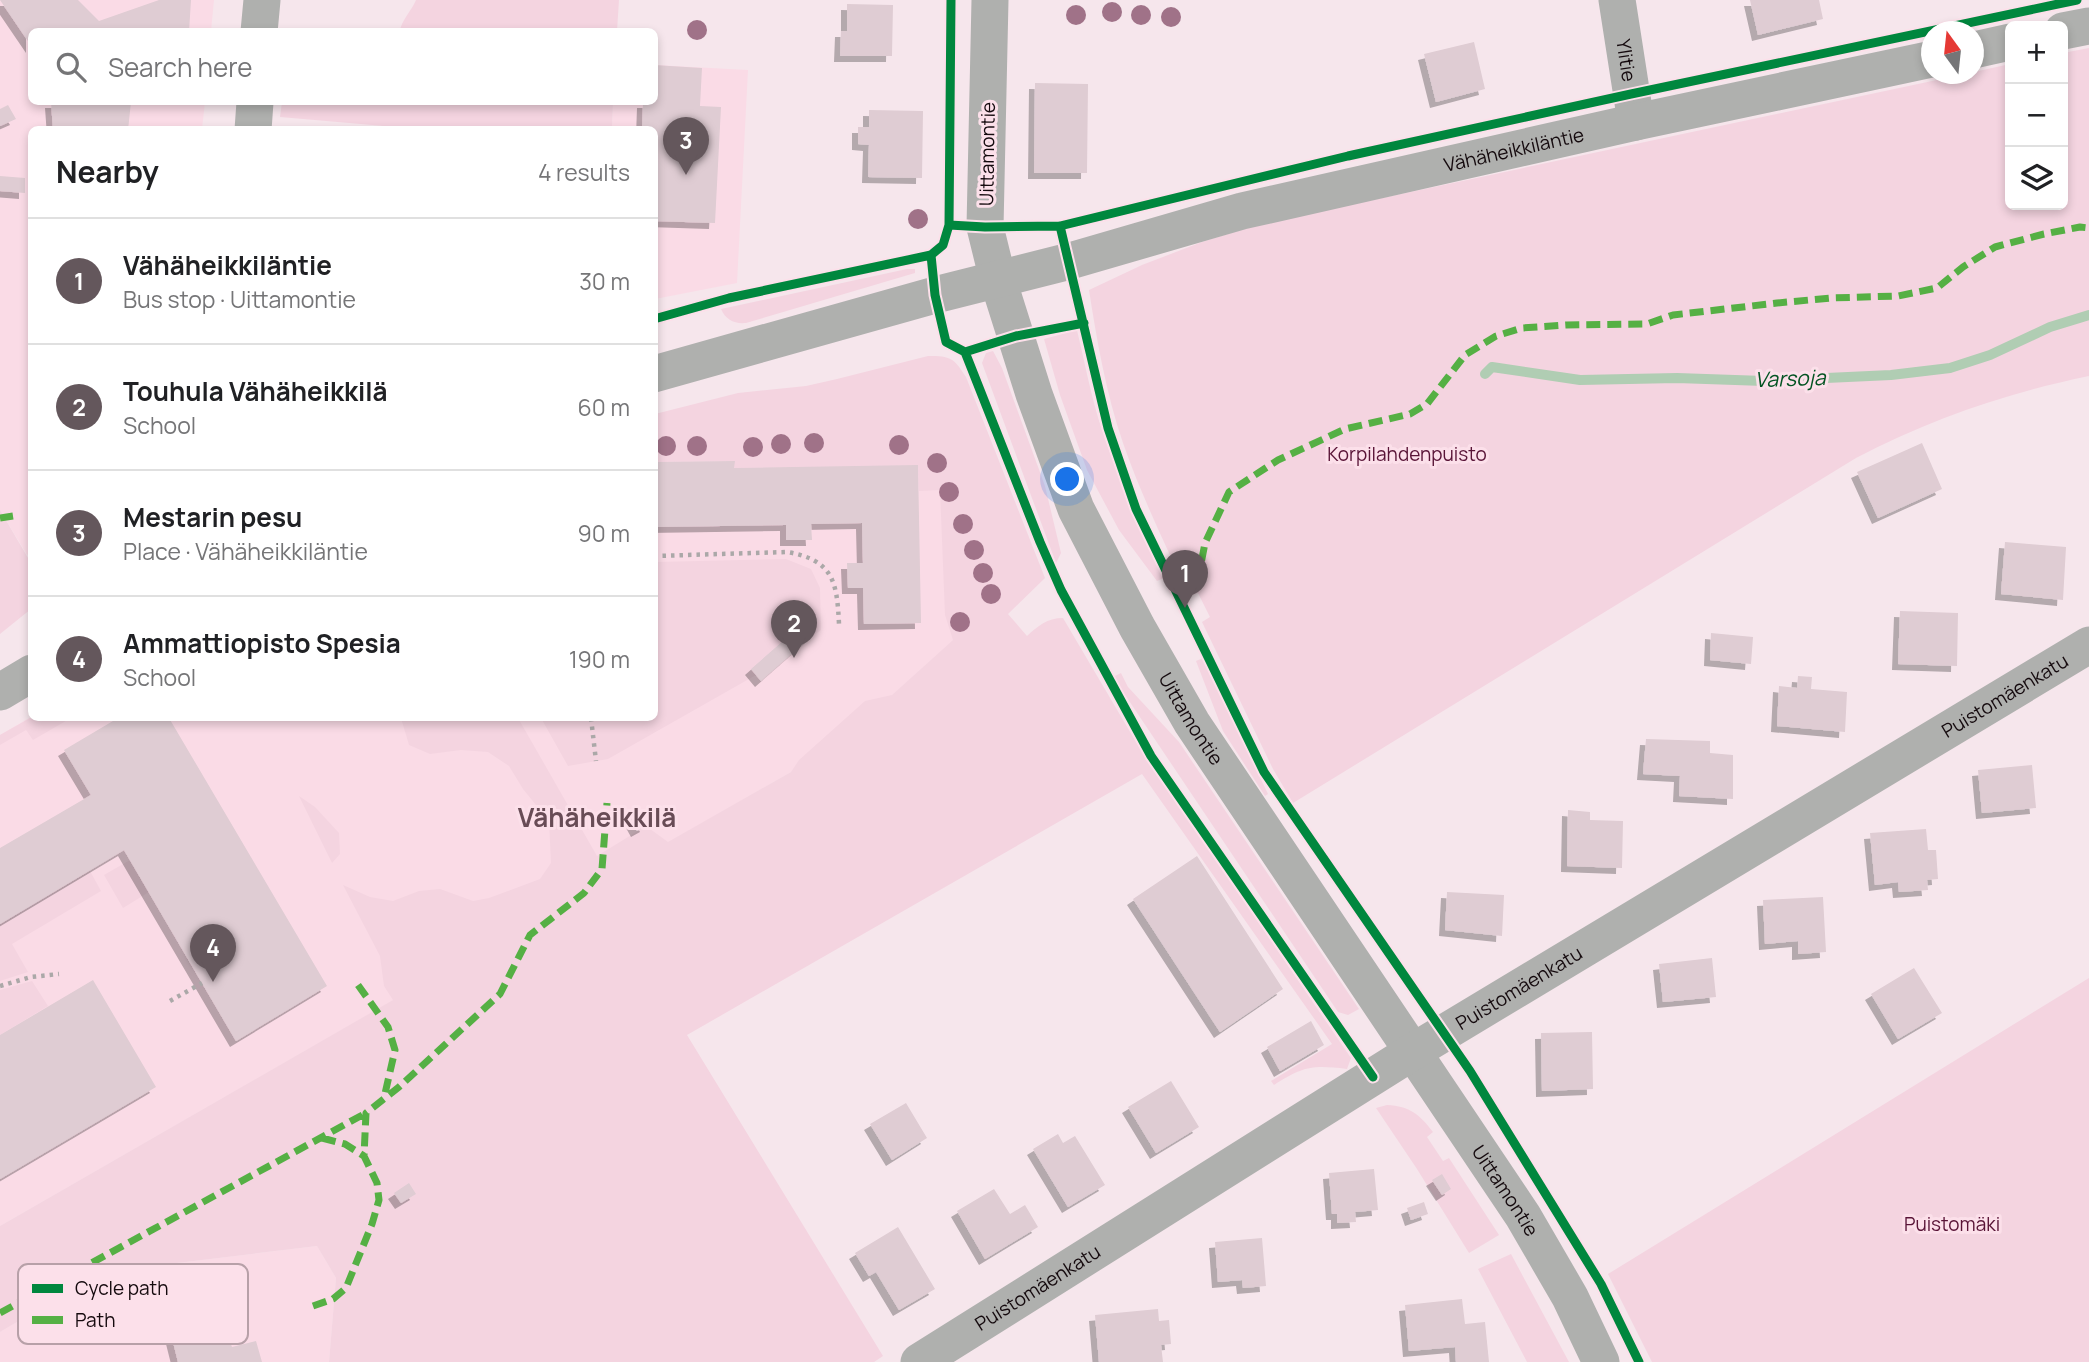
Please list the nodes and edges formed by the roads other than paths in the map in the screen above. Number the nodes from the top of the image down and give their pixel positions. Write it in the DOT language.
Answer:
graph roads {
  1 [pos="262,0"];
  2 [pos="990,0"];
  3 [pos="1617,0"];
  4 [pos="2089,26"];
  5 [pos="259,28"];
  6 [pos="2068,30"];
  7 [pos="2005,43"];
  8 [pos="1984,48"];
  9 [pos="1921,61"];
  10 [pos="254,105"];
  11 [pos="1636,122"];
  12 [pos="253,126"];
  13 [pos="998,281"];
  14 [pos="658,373"];
  15 [pos="2089,645"];
  16 [pos="28,675"];
  17 [pos="0,692"];
  18 [pos="1414,1051"];
  19 [pos="919,1362"];
  20 [pos="1601,1362"];
  1 -- 5 [label="street"];
  2 -- 13 [label="street, Uittamontie"];
  3 -- 11 [label="street, Ylitie"];
  4 -- 6 [label="street"];
  7 -- 8 [label="street"];
  9 -- 11 [label="street, Vähäheikkiläntie"];
  10 -- 12 [label="street"];
  11 -- 13 [label="street, Vähäheikkiläntie"];
  13 -- 14 [label="street, Vähäheikkiläntie"];
  13 -- 18 [label="street, Uittamontie"];
  15 -- 18 [label="street, Puistomäenkatu"];
  16 -- 17 [label="street"];
  18 -- 19 [label="street, Puistomäenkatu"];
  18 -- 20 [label="street, Uittamontie"];
}
